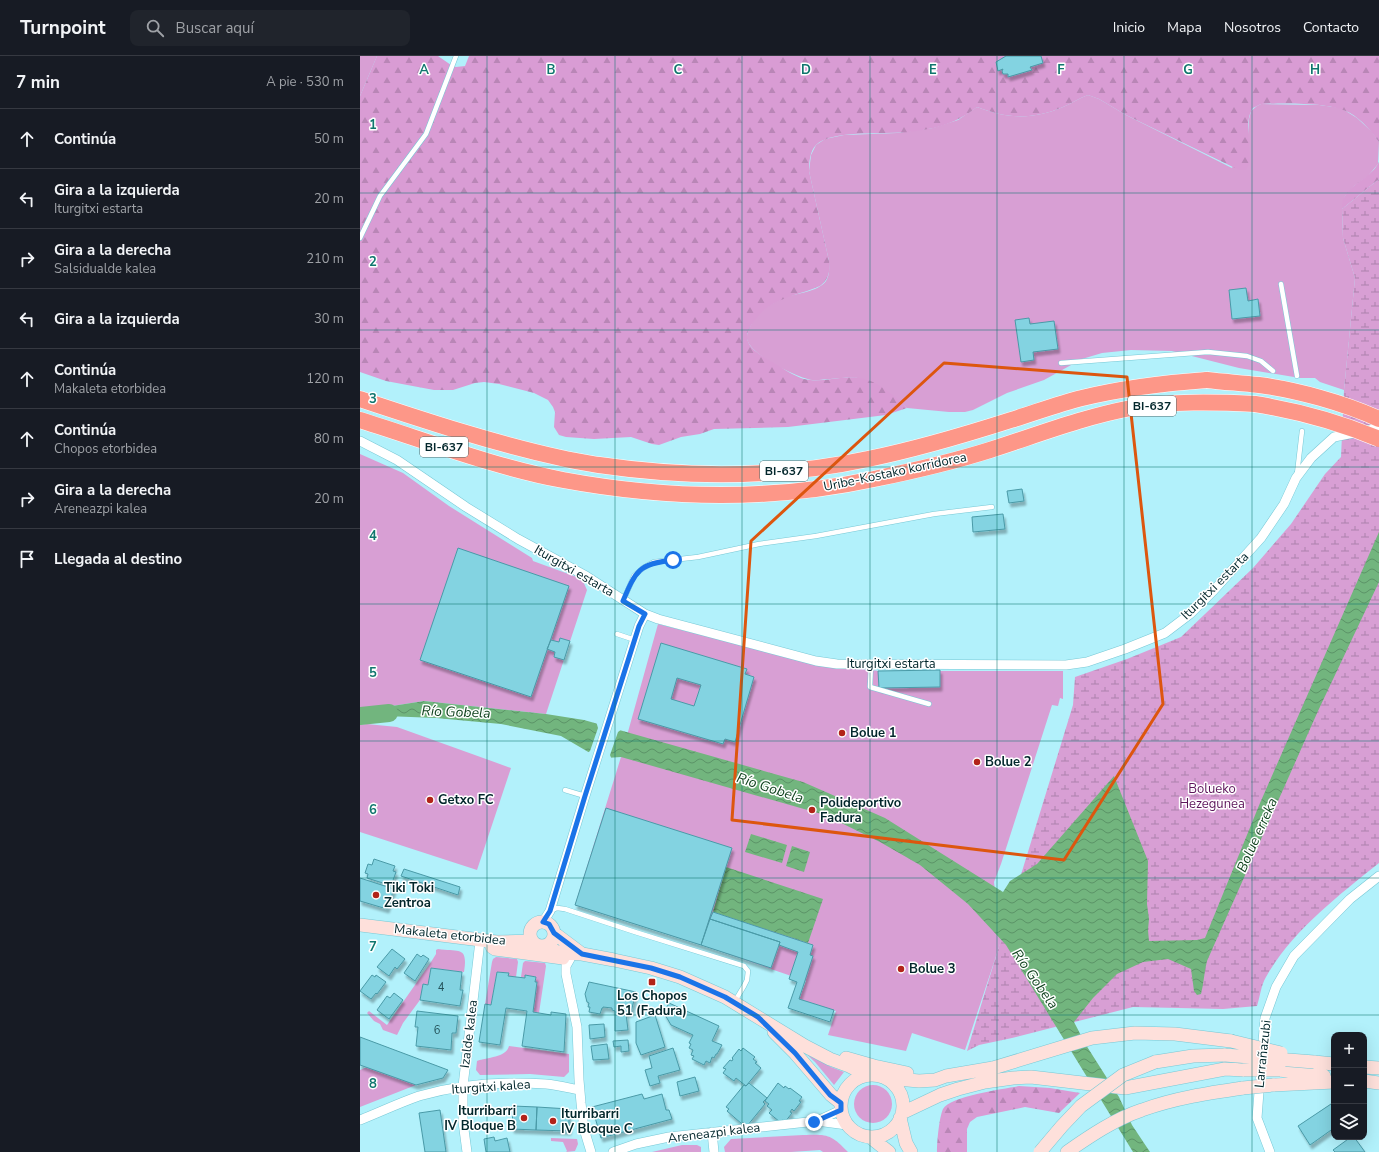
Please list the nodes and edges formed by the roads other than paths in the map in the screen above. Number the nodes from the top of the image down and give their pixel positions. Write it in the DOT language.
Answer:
graph roads {
  1 [pos="456,56"];
  2 [pos="360,238"];
  3 [pos="1281,284"];
  4 [pos="1061,363"];
  5 [pos="1274,371"];
  6 [pos="1297,376"];
  7 [pos="360,399"];
  8 [pos="1379,419"];
  9 [pos="360,420"];
  10 [pos="1379,428"];
  11 [pos="1302,431"];
  12 [pos="1379,439"];
  13 [pos="360,441"];
  14 [pos="1296,478"];
  15 [pos="992,507"];
  16 [pos="623,601"];
  17 [pos="645,614"];
  18 [pos="617,634"];
  19 [pos="635,640"];
  20 [pos="871,664"];
  21 [pos="929,704"];
  22 [pos="565,790"];
  23 [pos="585,796"];
  24 [pos="1379,876"];
  25 [pos="546,917"];
  26 [pos="360,924"];
  27 [pos="531,936"];
  28 [pos="551,939"];
  29 [pos="480,941"];
  30 [pos="586,955"];
  31 [pos="570,959"];
  32 [pos="734,1002"];
  33 [pos="758,1017"];
  34 [pos="1314,1062"];
  35 [pos="1331,1064"];
  36 [pos="1367,1067"];
  37 [pos="1379,1068"];
  38 [pos="867,1075"];
  39 [pos="946,1076"];
  40 [pos="1331,1077"];
  41 [pos="886,1078"];
  42 [pos="1331,1082"];
  43 [pos="1367,1082"];
  44 [pos="1379,1083"];
  45 [pos="463,1086"];
  46 [pos="580,1090"];
  47 [pos="841,1107"];
  48 [pos="901,1115"];
  49 [pos="360,1120"];
  50 [pos="816,1121"];
  51 [pos="848,1125"];
  52 [pos="712,1132"];
  53 [pos="870,1137"];
  54 [pos="467,1152"];
  55 [pos="591,1152"];
  56 [pos="613,1152"];
  57 [pos="714,1152"];
  58 [pos="889,1152"];
  59 [pos="911,1152"];
  60 [pos="1040,1152"];
  61 [pos="1067,1152"];
  62 [pos="1270,1152"];
  1 -- 2 [label="lane"];
  3 -- 6 [label="lane"];
  4 -- 5 [label="lane"];
  7 -- 8 [label="highway, Uribe-Kostako korridorea / BI-637, bridge"];
  9 -- 12 [label="highway, Uribe-Kostako korridorea / BI-637, bridge"];
  10 -- 14 [label="street, Iturgitxi estarta"];
  11 -- 14 [label="lane"];
  13 -- 16 [label="street, Iturgitxi estarta"];
  14 -- 20 [label="street, Iturgitxi estarta"];
  15 -- 16 [label="lane"];
  16 -- 17 [label="street, Iturgitxi estarta"];
  17 -- 19 [label="street"];
  17 -- 20 [label="street, Iturgitxi estarta"];
  18 -- 19 [label="lane"];
  19 -- 23 [label="street"];
  20 -- 21 [label="lane"];
  22 -- 23 [label="lane"];
  23 -- 25 [label="street"];
  24 -- 62 [label="street, Larrañazubi"];
  25 -- 27 [label="street"];
  25 -- 28 [label="street"];
  25 -- 32 [label="lane"];
  26 -- 29 [label="street, Makaleta etorbidea"];
  27 -- 28 [label="street"];
  27 -- 29 [label="street, Makaleta etorbidea"];
  28 -- 30 [label="street"];
  29 -- 31 [label="street"];
  29 -- 45 [label="street, Izalde kalea"];
  30 -- 31 [label="street"];
  30 -- 32 [label="street"];
  31 -- 46 [label="street"];
  32 -- 33 [label="street"];
  33 -- 38 [label="street"];
  33 -- 39 [label="street"];
  33 -- 47 [label="street"];
  34 -- 35 [label="street"];
  34 -- 39 [label="street, bridge"];
  34 -- 60 [label="street, bridge"];
  36 -- 37 [label="street"];
  38 -- 41 [label="street"];
  38 -- 47 [label="street"];
  39 -- 41 [label="street"];
  40 -- 48 [label="street, bridge"];
  41 -- 48 [label="street"];
  42 -- 61 [label="street, bridge"];
  43 -- 44 [label="street"];
  45 -- 46 [label="street, Iturgitxi kalea"];
  45 -- 49 [label="street, Iturgitxi kalea"];
  45 -- 54 [label="street, Izalde kalea"];
  46 -- 55 [label="street"];
  47 -- 50 [label="street, Areneazpi kalea"];
  47 -- 51 [label="street"];
  48 -- 53 [label="street"];
  48 -- 59 [label="street"];
  50 -- 51 [label="street, Areneazpi kalea"];
  50 -- 52 [label="street, Areneazpi kalea"];
  51 -- 53 [label="street"];
  52 -- 56 [label="street, Areneazpi kalea"];
  52 -- 57 [label="street"];
  53 -- 58 [label="street"];
}
